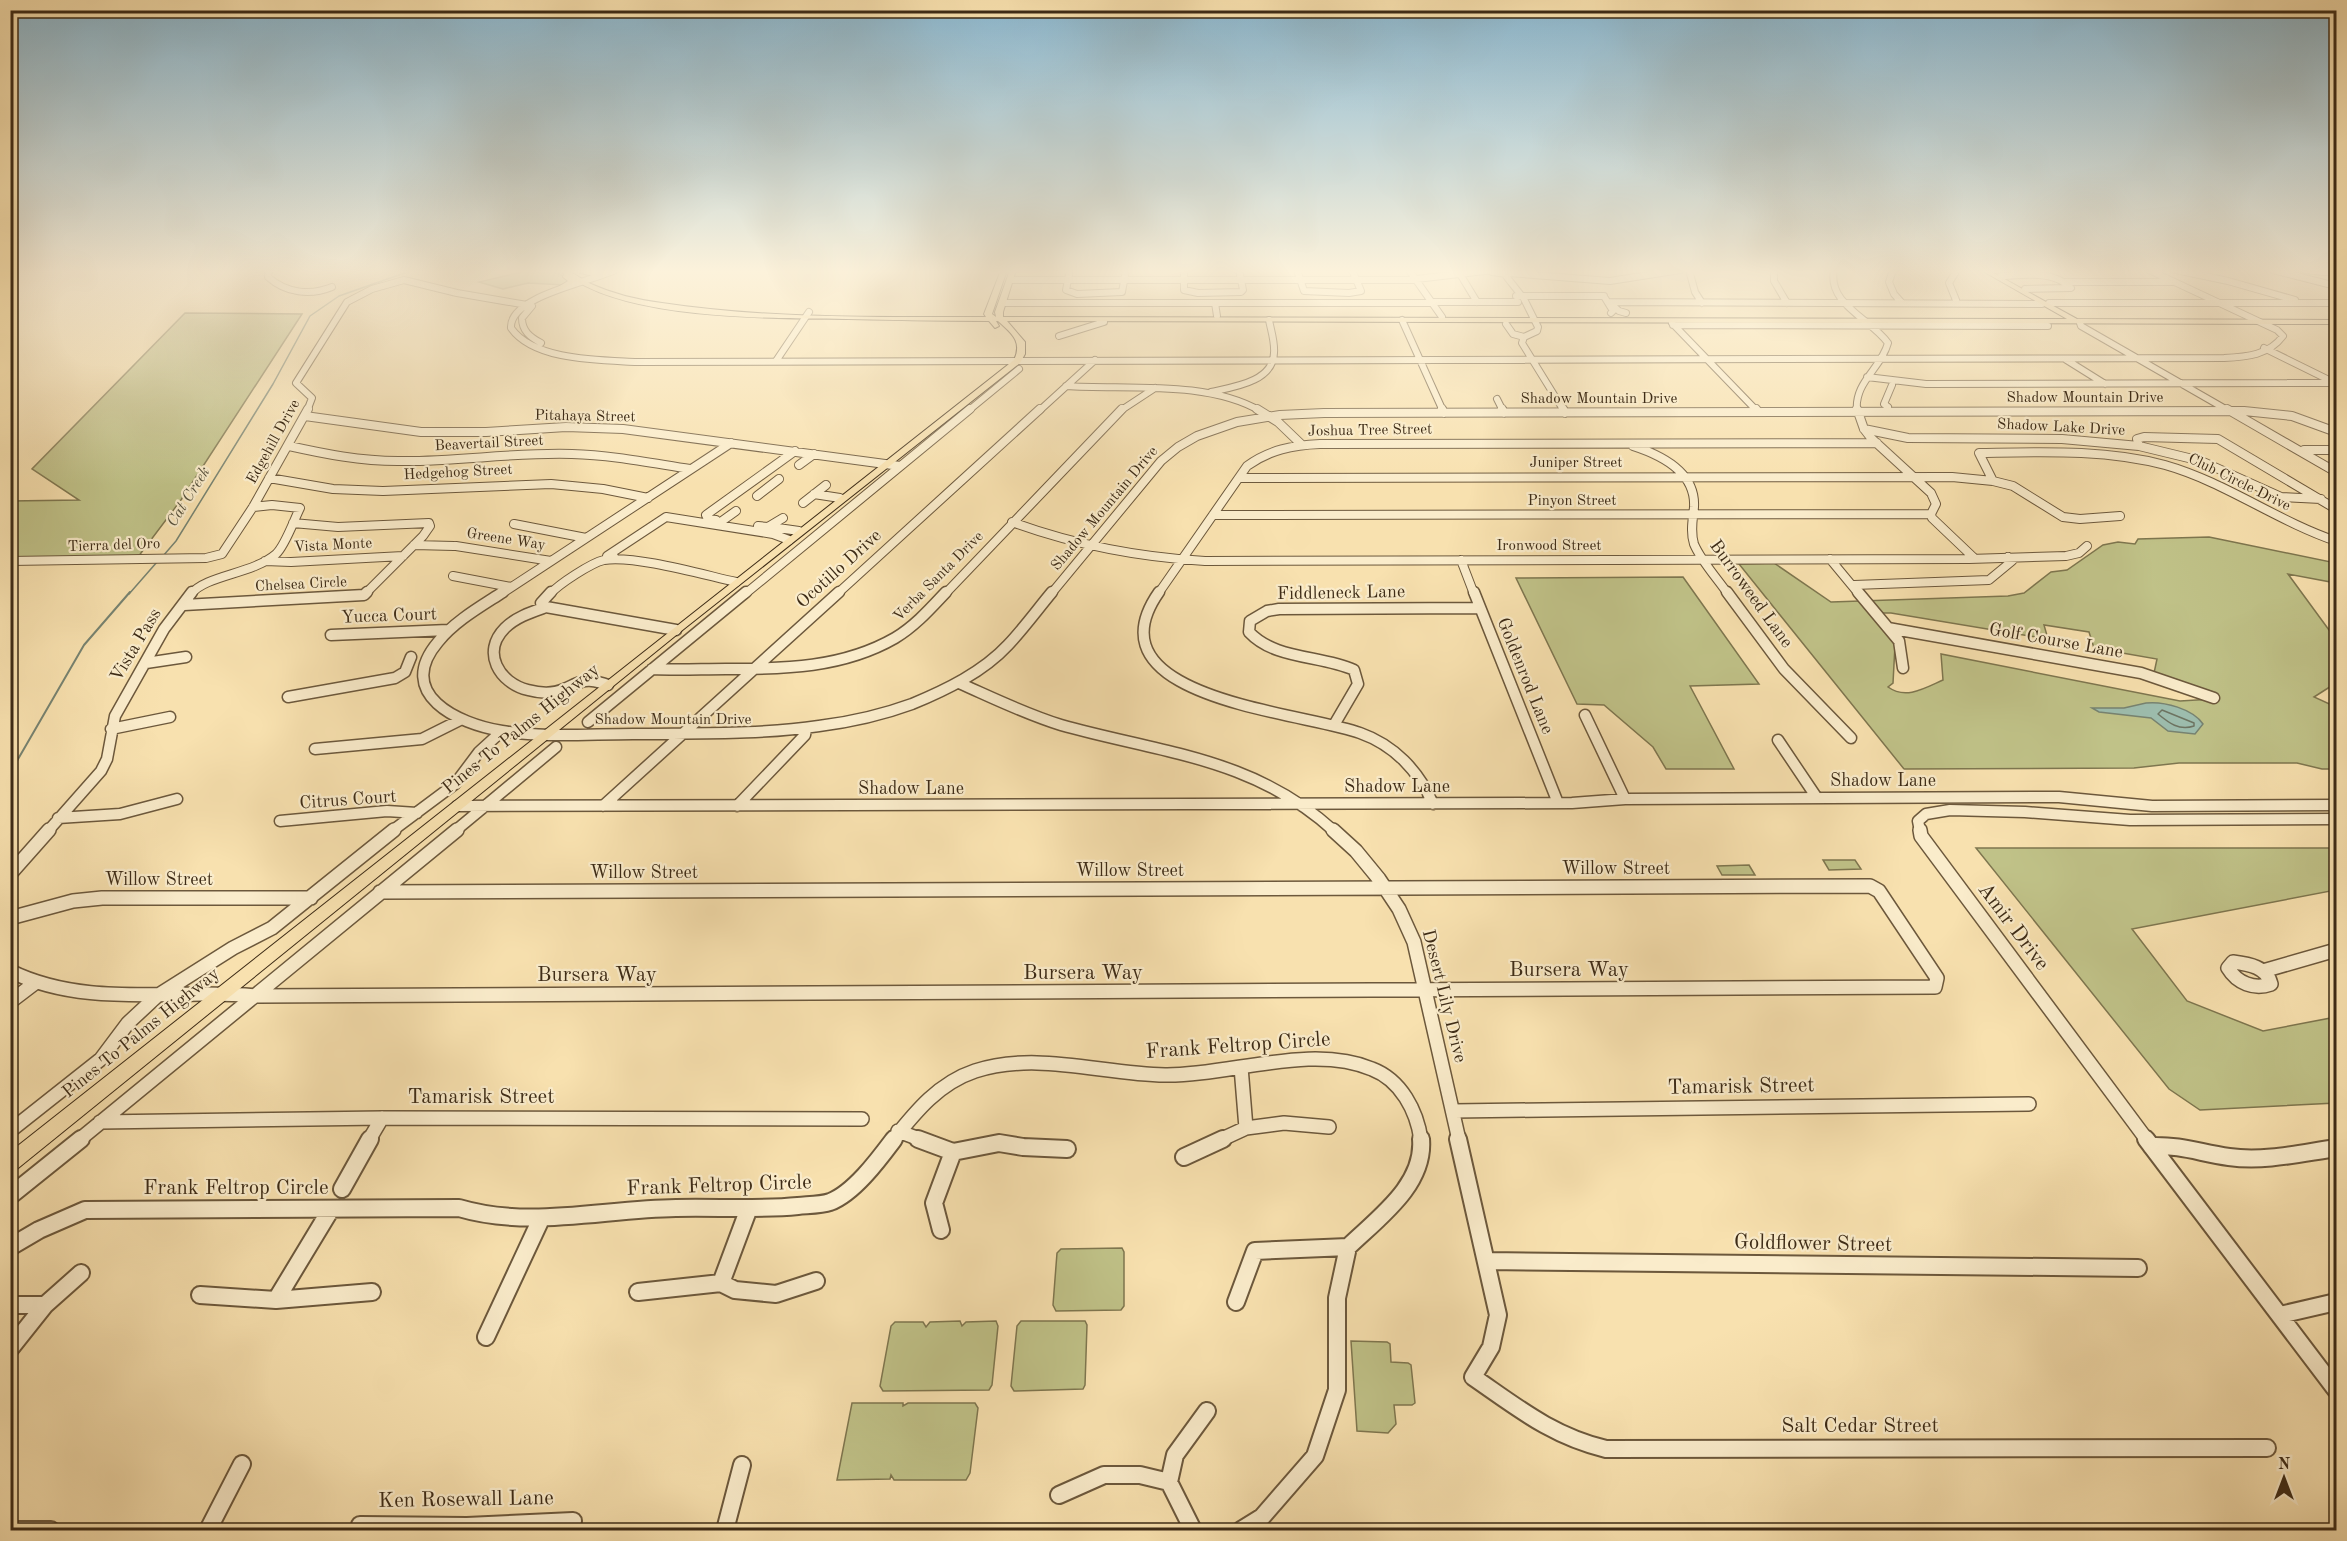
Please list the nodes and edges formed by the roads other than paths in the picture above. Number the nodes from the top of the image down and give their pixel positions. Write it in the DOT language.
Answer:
graph roads {
  1 [pos="322,342"];
  2 [pos="525,342"];
  3 [pos="539,342"];
  4 [pos="789,342"];
  5 [pos="1014,342"];
  6 [pos="1021,342"];
  7 [pos="1272,342"];
  8 [pos="1412,342"];
  9 [pos="1522,342"];
  10 [pos="1689,342"];
  11 [pos="1887,342"];
  12 [pos="2110,342"];
  13 [pos="2267,342"];
  14 [pos="2279,342"];
  15 [pos="2260,347"];
  16 [pos="2268,349"];
  17 [pos="2218,354"];
  18 [pos="1882,357"];
  19 [pos="2062,357"];
  20 [pos="2138,357"];
  21 [pos="830,358"];
  22 [pos="925,358"];
  23 [pos="1274,358"];
  24 [pos="1420,358"];
  25 [pos="1530,358"];
  26 [pos="1618,358"];
  27 [pos="1704,358"];
  28 [pos="2204,358"];
  29 [pos="777,359"];
  30 [pos="1096,359"];
  31 [pos="1015,360"];
  32 [pos="805,361"];
  33 [pos="890,361"];
  34 [pos="933,361"];
  35 [pos="1867,377"];
  36 [pos="1893,383"];
  37 [pos="2337,383"];
  38 [pos="2105,384"];
  39 [pos="2185,384"];
  40 [pos="1065,386"];
  41 [pos="1155,388"];
  42 [pos="1208,393"];
  43 [pos="1497,399"];
  44 [pos="1891,410"];
  45 [pos="2232,411"];
  46 [pos="1758,412"];
  47 [pos="1856,412"];
  48 [pos="1444,413"];
  49 [pos="1504,413"];
  50 [pos="1565,413"];
  51 [pos="305,416"];
  52 [pos="1272,416"];
  53 [pos="2321,424"];
  54 [pos="2337,424"];
  55 [pos="1864,429"];
  56 [pos="2337,432"];
  57 [pos="731,443"];
  58 [pos="1625,443"];
  59 [pos="1877,443"];
  60 [pos="1302,445"];
  61 [pos="289,446"];
  62 [pos="2139,446"];
  63 [pos="2304,450"];
  64 [pos="2337,450"];
  65 [pos="795,451"];
  66 [pos="814,454"];
  67 [pos="799,465"];
  68 [pos="889,465"];
  69 [pos="690,470"];
  70 [pos="2337,470"];
  71 [pos="1913,476"];
  72 [pos="1239,477"];
  73 [pos="1684,477"];
  74 [pos="269,478"];
  75 [pos="779,479"];
  76 [pos="1993,481"];
  77 [pos="748,485"];
  78 [pos="826,485"];
  79 [pos="768,488"];
  80 [pos="814,494"];
  81 [pos="757,496"];
  82 [pos="648,498"];
  83 [pos="840,498"];
  84 [pos="2321,499"];
  85 [pos="803,503"];
  86 [pos="253,507"];
  87 [pos="2337,509"];
  88 [pos="736,511"];
  89 [pos="1931,514"];
  90 [pos="1213,515"];
  91 [pos="1692,515"];
  92 [pos="2120,516"];
  93 [pos="783,518"];
  94 [pos="722,521"];
  95 [pos="1012,522"];
  96 [pos="293,524"];
  97 [pos="514,524"];
  98 [pos="771,527"];
  99 [pos="794,536"];
  100 [pos="586,538"];
  101 [pos="2337,541"];
  102 [pos="414,545"];
  103 [pos="2087,546"];
  104 [pos="1089,547"];
  105 [pos="218,556"];
  106 [pos="402,556"];
  107 [pos="1972,557"];
  108 [pos="2008,557"];
  109 [pos="1705,559"];
  110 [pos="1830,559"];
  111 [pos="620,560"];
  112 [pos="1182,560"];
  113 [pos="1461,560"];
  114 [pos="10,561"];
  115 [pos="266,561"];
  116 [pos="551,561"];
  117 [pos="453,576"];
  118 [pos="736,582"];
  119 [pos="1854,585"];
  120 [pos="511,587"];
  121 [pos="184,605"];
  122 [pos="546,607"];
  123 [pos="1480,608"];
  124 [pos="1888,628"];
  125 [pos="448,630"];
  126 [pos="676,630"];
  127 [pos="332,635"];
  128 [pos="186,657"];
  129 [pos="425,662"];
  130 [pos="146,663"];
  131 [pos="1903,668"];
  132 [pos="652,669"];
  133 [pos="754,669"];
  134 [pos="959,683"];
  135 [pos="608,685"];
  136 [pos="288,697"];
  137 [pos="2214,699"];
  138 [pos="1585,715"];
  139 [pos="170,717"];
  140 [pos="460,720"];
  141 [pos="588,722"];
  142 [pos="1334,725"];
  143 [pos="111,729"];
  144 [pos="806,729"];
  145 [pos="502,731"];
  146 [pos="682,733"];
  147 [pos="546,735"];
  148 [pos="1851,738"];
  149 [pos="1778,740"];
  150 [pos="556,747"];
  151 [pos="315,749"];
  152 [pos="1817,798"];
  153 [pos="177,799"];
  154 [pos="1625,799"];
  155 [pos="1558,803"];
  156 [pos="1299,804"];
  157 [pos="1434,804"];
  158 [pos="2337,805"];
  159 [pos="457,806"];
  160 [pos="486,806"];
  161 [pos="603,806"];
  162 [pos="737,806"];
  163 [pos="417,813"];
  164 [pos="58,818"];
  165 [pos="2337,819"];
  166 [pos="280,820"];
  167 [pos="10,874"];
  168 [pos="1386,888"];
  169 [pos="380,892"];
  170 [pos="311,898"];
  171 [pos="10,918"];
  172 [pos="2337,950"];
  173 [pos="10,971"];
  174 [pos="2264,971"];
  175 [pos="1937,978"];
  176 [pos="34,983"];
  177 [pos="1425,990"];
  178 [pos="221,993"];
  179 [pos="157,996"];
  180 [pos="257,996"];
  181 [pos="10,1002"];
  182 [pos="1241,1067"];
  183 [pos="2030,1104"];
  184 [pos="1454,1111"];
  185 [pos="382,1118"];
  186 [pos="862,1119"];
  187 [pos="100,1122"];
  188 [pos="1329,1127"];
  189 [pos="1246,1128"];
  190 [pos="10,1131"];
  191 [pos="898,1131"];
  192 [pos="2151,1146"];
  193 [pos="2337,1148"];
  194 [pos="1067,1149"];
  195 [pos="953,1152"];
  196 [pos="1184,1157"];
  197 [pos="10,1164"];
  198 [pos="342,1189"];
  199 [pos="10,1196"];
  200 [pos="749,1208"];
  201 [pos="331,1209"];
  202 [pos="541,1219"];
  203 [pos="941,1230"];
  204 [pos="10,1247"];
  205 [pos="1348,1247"];
  206 [pos="1487,1261"];
  207 [pos="2138,1268"];
  208 [pos="81,1273"];
  209 [pos="816,1281"];
  210 [pos="722,1283"];
  211 [pos="372,1292"];
  212 [pos="638,1292"];
  213 [pos="200,1295"];
  214 [pos="276,1300"];
  215 [pos="1236,1302"];
  216 [pos="2337,1302"];
  217 [pos="10,1305"];
  218 [pos="45,1305"];
  219 [pos="2280,1315"];
  220 [pos="486,1337"];
  221 [pos="10,1349"];
  222 [pos="1473,1377"];
  223 [pos="2337,1390"];
  224 [pos="1207,1411"];
  225 [pos="2267,1448"];
  226 [pos="242,1464"];
  227 [pos="742,1465"];
  228 [pos="1169,1482"];
  229 [pos="1059,1494"];
  230 [pos="573,1521"];
  231 [pos="360,1525"];
  232 [pos="467,1528"];
  233 [pos="10,1530"];
  234 [pos="51,1530"];
  235 [pos="208,1530"];
  236 [pos="725,1530"];
  237 [pos="1193,1530"];
  238 [pos="1241,1530"];
  1 -- 51 [label="street, Edgehill Drive"];
  2 -- 29 [label="street"];
  3 -- 29 [label="street"];
  4 -- 29 [label="street"];
  5 -- 31 [label="main road"];
  6 -- 31 [label="main road"];
  7 -- 23 [label="street"];
  8 -- 24 [label="street"];
  9 -- 25 [label="street"];
  10 -- 27 [label="street"];
  11 -- 18 [label="street"];
  12 -- 20 [label="street"];
  13 -- 15 [label="street"];
  14 -- 16 [label="street"];
  15 -- 16 [label="street"];
  15 -- 17 [label="street"];
  16 -- 28 [label="street"];
  16 -- 37 [label="street"];
  17 -- 20 [label="street"];
  17 -- 28 [label="street"];
  18 -- 19 [label="street"];
  18 -- 27 [label="street"];
  18 -- 35 [label="street"];
  19 -- 20 [label="street"];
  19 -- 20 [label="street"];
  19 -- 38 [label="street"];
  20 -- 28 [label="street"];
  20 -- 39 [label="street"];
  20 -- 39 [label="street"];
  21 -- 22 [label="street"];
  21 -- 29 [label="street"];
  21 -- 32 [label="street"];
  22 -- 31 [label="street"];
  22 -- 33 [label="street"];
  22 -- 34 [label="street"];
  23 -- 24 [label="street"];
  23 -- 30 [label="street"];
  23 -- 42 [label="street"];
  24 -- 25 [label="street"];
  24 -- 48 [label="street"];
  25 -- 26 [label="street"];
  25 -- 50 [label="street"];
  26 -- 27 [label="street"];
  26 -- 27 [label="street"];
  27 -- 46 [label="street"];
  29 -- 32 [label="street"];
  30 -- 31 [label="street"];
  30 -- 40 [label="street, Ocotillo Drive"];
  31 -- 34 [label="street"];
  31 -- 68 [label="main road, Pines To Palms Highway"];
  32 -- 33 [label="street"];
  33 -- 34 [label="street"];
  35 -- 36 [label="street"];
  35 -- 47 [label="street"];
  36 -- 38 [label="street"];
  36 -- 44 [label="street"];
  37 -- 39 [label="street"];
  38 -- 39 [label="street"];
  39 -- 45 [label="street"];
  40 -- 41 [label="street"];
  40 -- 133 [label="street, Ocotillo Drive"];
  41 -- 42 [label="street"];
  41 -- 95 [label="street, Verba Santa Drive"];
  42 -- 52 [label="street"];
  43 -- 49 [label="street"];
  44 -- 45 [label="street, Shadow Mountain Drive"];
  44 -- 47 [label="street, Shadow Mountain Drive"];
  45 -- 53 [label="street, Shadow Mountain Drive"];
  45 -- 63 [label="street"];
  45 -- 70 [label="street"];
  46 -- 47 [label="street, Shadow Mountain Drive"];
  46 -- 50 [label="street, Shadow Mountain Drive"];
  47 -- 55 [label="street"];
  48 -- 49 [label="street, Shadow Mountain Drive"];
  48 -- 52 [label="street, Shadow Mountain Drive"];
  49 -- 50 [label="street, Shadow Mountain Drive"];
  51 -- 57 [label="street, Pitahaya Street"];
  51 -- 61 [label="street, Edgehill Drive"];
  52 -- 60 [label="street"];
  52 -- 104 [label="street, Shadow Mountain Drive"];
  53 -- 54 [label="street"];
  53 -- 56 [label="street, Shadow Mountain Drive"];
  55 -- 59 [label="street"];
  55 -- 62 [label="street, Shadow Lake Drive"];
  57 -- 65 [label="street, Pitahaya Street"];
  57 -- 69 [label="street"];
  58 -- 59 [label="street, Joshua Tree Street"];
  58 -- 60 [label="street, Joshua Tree Street"];
  58 -- 73 [label="street"];
  59 -- 71 [label="street"];
  60 -- 72 [label="street, Joshua Tree Street"];
  61 -- 69 [label="street, Beavertail Street"];
  61 -- 74 [label="street, Edgehill Drive"];
  62 -- 84 [label="street, Shadow Lake Drive"];
  62 -- 84 [label="street"];
  63 -- 64 [label="street"];
  63 -- 70 [label="street"];
  65 -- 66 [label="street, Pitahaya Street"];
  65 -- 77 [label="street"];
  66 -- 67 [label="street"];
  66 -- 68 [label="street, Pitahaya Street"];
  68 -- 83 [label="main road, Pines To Palms Highway"];
  68 -- 132 [label="street"];
  69 -- 82 [label="street"];
  71 -- 73 [label="street, Juniper Street"];
  71 -- 76 [label="street, Juniper Street"];
  71 -- 89 [label="street"];
  72 -- 73 [label="street, Juniper Street"];
  72 -- 90 [label="street, Joshua Tree Street"];
  73 -- 91 [label="street, Burroweed Lane"];
  74 -- 82 [label="street, Hedgehog Street"];
  74 -- 86 [label="street, Edgehill Drive"];
  75 -- 79 [label="street"];
  76 -- 92 [label="street, Juniper Street"];
  76 -- 101 [label="street, Club Circle Drive"];
  77 -- 79 [label="street"];
  77 -- 94 [label="street"];
  78 -- 80 [label="street"];
  79 -- 81 [label="street"];
  80 -- 83 [label="street"];
  80 -- 85 [label="street"];
  82 -- 100 [label="street"];
  83 -- 99 [label="main road, Pines To Palms Highway"];
  84 -- 87 [label="street"];
  86 -- 96 [label="street"];
  86 -- 105 [label="street, Edgehill Drive"];
  88 -- 94 [label="street"];
  89 -- 91 [label="street, Pinyon Street"];
  89 -- 107 [label="street"];
  90 -- 91 [label="street, Pinyon Street"];
  90 -- 112 [label="street, Joshua Tree Street"];
  91 -- 109 [label="street, Burroweed Lane"];
  93 -- 98 [label="street"];
  94 -- 98 [label="street"];
  95 -- 104 [label="street, Ironwood Street"];
  95 -- 133 [label="street, Verba Santa Drive"];
  96 -- 102 [label="street, Chelsea Circle"];
  96 -- 115 [label="street, Vista Pass"];
  97 -- 100 [label="street"];
  98 -- 99 [label="street"];
  99 -- 111 [label="street"];
  99 -- 118 [label="main road, Pines To Palms Highway"];
  100 -- 116 [label="street"];
  102 -- 106 [label="street, Chelsea Circle"];
  102 -- 116 [label="street, Greene Way"];
  103 -- 108 [label="street, Ironwood Street"];
  104 -- 112 [label="street, Ironwood Street"];
  104 -- 134 [label="street, Shadow Mountain Drive"];
  105 -- 114 [label="street, Tierra del Oro"];
  106 -- 115 [label="street, Vista Monte"];
  106 -- 121 [label="street, Chelsea Circle"];
  107 -- 108 [label="street, Ironwood Street"];
  107 -- 110 [label="street, Ironwood Street"];
  108 -- 119 [label="street"];
  109 -- 110 [label="street, Ironwood Street"];
  109 -- 113 [label="street, Ironwood Street"];
  109 -- 148 [label="street, Burroweed Lane"];
  110 -- 119 [label="street"];
  111 -- 118 [label="street"];
  111 -- 122 [label="street"];
  112 -- 113 [label="street, Ironwood Street"];
  112 -- 142 [label="street, Joshua Tree Street"];
  113 -- 123 [label="street, Goldenrod Lane"];
  115 -- 121 [label="street, Vista Pass"];
  116 -- 120 [label="street"];
  117 -- 120 [label="street"];
  118 -- 126 [label="main road, Pines To Palms Highway"];
  119 -- 124 [label="street"];
  120 -- 125 [label="street"];
  121 -- 130 [label="street, Vista Pass"];
  122 -- 126 [label="street"];
  122 -- 135 [label="street"];
  123 -- 142 [label="street, Fiddleneck Lane"];
  123 -- 155 [label="street, Goldenrod Lane"];
  124 -- 131 [label="street"];
  124 -- 137 [label="street, Golf Course Lane"];
  125 -- 127 [label="street, Yucca Court"];
  125 -- 129 [label="street"];
  126 -- 135 [label="main road, Pines To Palms Highway"];
  128 -- 130 [label="street"];
  129 -- 136 [label="street"];
  129 -- 140 [label="street, Shadow Mountain Drive"];
  130 -- 143 [label="street, Vista Pass"];
  132 -- 133 [label="street, Verba Santa Drive"];
  132 -- 141 [label="street"];
  133 -- 146 [label="street, Ocotillo Drive"];
  134 -- 144 [label="street, Shadow Mountain Drive"];
  134 -- 156 [label="street, Desert Lily Drive"];
  135 -- 147 [label="main road, Pines To Palms Highway"];
  138 -- 154 [label="street"];
  139 -- 143 [label="street"];
  140 -- 145 [label="street, Shadow Mountain Drive"];
  140 -- 151 [label="street"];
  142 -- 157 [label="street, Joshua Tree Street"];
  143 -- 164 [label="street, Vista Pass"];
  144 -- 146 [label="street, Shadow Mountain Drive"];
  144 -- 162 [label="street"];
  145 -- 147 [label="street, Shadow Mountain Drive"];
  145 -- 163 [label="street"];
  146 -- 147 [label="street, Shadow Mountain Drive"];
  146 -- 161 [label="street, Ocotillo Drive"];
  147 -- 159 [label="main road, Pines To Palms Highway"];
  149 -- 152 [label="street"];
  150 -- 160 [label="street"];
  152 -- 154 [label="street, Shadow Lane"];
  152 -- 158 [label="street, Shadow Lane"];
  153 -- 164 [label="street"];
  154 -- 155 [label="street, Shadow Lane"];
  155 -- 157 [label="street, Shadow Lane"];
  156 -- 157 [label="street, Shadow Lane"];
  156 -- 162 [label="street, Shadow Lane"];
  156 -- 168 [label="street, Desert Lily Drive"];
  159 -- 160 [label="street, Shadow Lane"];
  159 -- 178 [label="main road, Pines To Palms Highway"];
  160 -- 161 [label="street, Shadow Lane"];
  160 -- 169 [label="street"];
  161 -- 162 [label="street, Shadow Lane"];
  163 -- 166 [label="street, Citrus Court"];
  163 -- 170 [label="street"];
  164 -- 167 [label="street, Vista Pass"];
  165 -- 192 [label="street, Amir Drive"];
  168 -- 169 [label="street, Willow Street"];
  168 -- 175 [label="street, Willow Street"];
  168 -- 177 [label="street, Desert Lily Drive"];
  169 -- 180 [label="street"];
  170 -- 171 [label="street, Willow Street"];
  170 -- 179 [label="street"];
  172 -- 174 [label="street"];
  173 -- 176 [label="street, Bursera Way"];
  175 -- 177 [label="street, Bursera Way"];
  176 -- 179 [label="street, Bursera Way"];
  176 -- 181 [label="street"];
  177 -- 180 [label="street, Bursera Way"];
  177 -- 184 [label="street, Desert Lily Drive"];
  178 -- 179 [label="street, Bursera Way"];
  178 -- 180 [label="street, Bursera Way"];
  178 -- 197 [label="main road, Pines To Palms Highway"];
  179 -- 190 [label="street"];
  180 -- 187 [label="street"];
  182 -- 189 [label="street"];
  182 -- 191 [label="street, Frank Feltrop Circle"];
  182 -- 205 [label="street, Frank Feltrop Circle"];
  183 -- 184 [label="street, Tamarisk Street"];
  184 -- 206 [label="street, Desert Lily Drive"];
  185 -- 186 [label="street, Tamarisk Street"];
  185 -- 187 [label="street, Tamarisk Street"];
  185 -- 198 [label="street"];
  187 -- 199 [label="street"];
  188 -- 189 [label="street"];
  189 -- 196 [label="street"];
  191 -- 195 [label="street"];
  191 -- 200 [label="street, Frank Feltrop Circle"];
  192 -- 193 [label="street"];
  192 -- 219 [label="street, Amir Drive"];
  194 -- 195 [label="street"];
  195 -- 203 [label="street"];
  200 -- 202 [label="street, Frank Feltrop Circle"];
  200 -- 210 [label="street"];
  201 -- 202 [label="street, Frank Feltrop Circle"];
  201 -- 204 [label="street, Frank Feltrop Circle"];
  201 -- 214 [label="street"];
  202 -- 220 [label="street"];
  205 -- 215 [label="street"];
  205 -- 238 [label="street"];
  206 -- 207 [label="street, Goldflower Street"];
  206 -- 222 [label="street, Desert Lily Drive"];
  208 -- 218 [label="street"];
  209 -- 210 [label="street"];
  210 -- 212 [label="street"];
  211 -- 214 [label="street"];
  213 -- 214 [label="street"];
  216 -- 219 [label="street"];
  217 -- 218 [label="street"];
  218 -- 221 [label="street"];
  219 -- 223 [label="street, Amir Drive"];
  222 -- 225 [label="street, Salt Cedar Street"];
  224 -- 228 [label="street"];
  226 -- 235 [label="street"];
  227 -- 236 [label="street"];
  228 -- 229 [label="street"];
  228 -- 237 [label="street"];
  230 -- 232 [label="street, Ken Rosewall Lane"];
  231 -- 232 [label="street, Ken Rosewall Lane"];
  233 -- 234 [label="street"];
}
